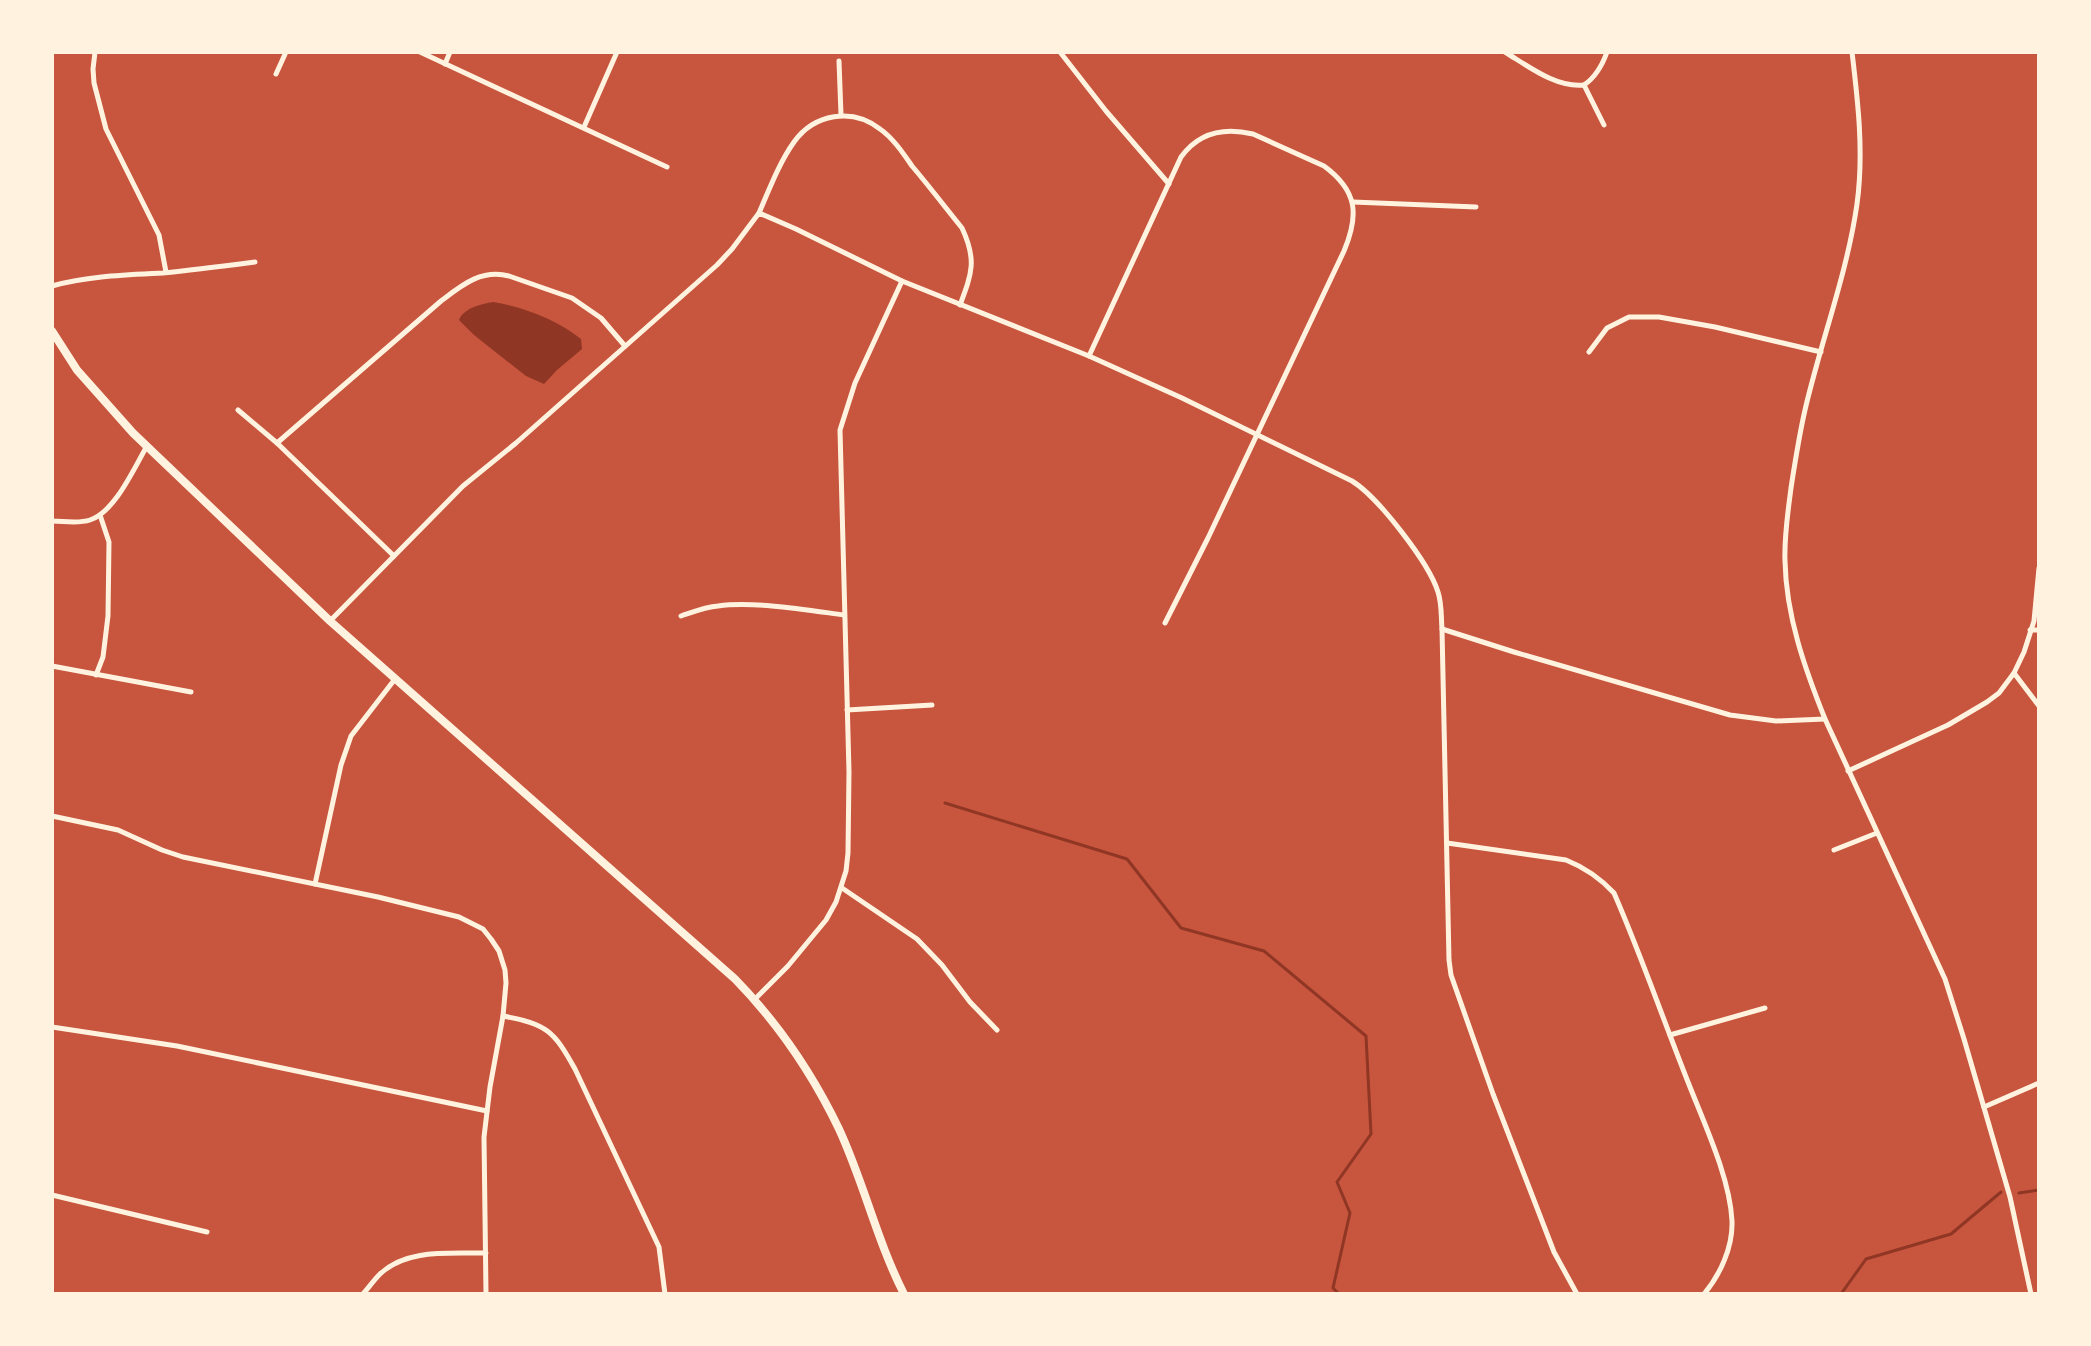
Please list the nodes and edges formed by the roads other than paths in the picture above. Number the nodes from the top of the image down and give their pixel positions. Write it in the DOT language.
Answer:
graph roads {
  1 [pos="95,52"];
  2 [pos="286,52"];
  3 [pos="420,52"];
  4 [pos="450,52"];
  5 [pos="617,52"];
  6 [pos="1060,52"];
  7 [pos="1505,52"];
  8 [pos="1607,52"];
  9 [pos="1852,52"];
  10 [pos="839,61"];
  11 [pos="445,64"];
  12 [pos="276,74"];
  13 [pos="1584,85"];
  14 [pos="841,115"];
  15 [pos="1604,125"];
  16 [pos="584,127"];
  17 [pos="667,167"];
  18 [pos="1169,184"];
  19 [pos="1353,202"];
  20 [pos="1476,207"];
  21 [pos="759,213"];
  22 [pos="255,262"];
  23 [pos="166,272"];
  24 [pos="902,281"];
  25 [pos="52,286"];
  26 [pos="960,305"];
  27 [pos="52,331"];
  28 [pos="625,346"];
  29 [pos="1589,352"];
  30 [pos="1821,352"];
  31 [pos="1089,356"];
  32 [pos="238,410"];
  33 [pos="1257,435"];
  34 [pos="277,443"];
  35 [pos="147,446"];
  36 [pos="100,515"];
  37 [pos="52,521"];
  38 [pos="394,556"];
  39 [pos="2039,568"];
  40 [pos="844,615"];
  41 [pos="681,616"];
  42 [pos="330,621"];
  43 [pos="1165,623"];
  44 [pos="1442,629"];
  45 [pos="2030,630"];
  46 [pos="2039,630"];
  47 [pos="52,666"];
  48 [pos="2014,673"];
  49 [pos="96,675"];
  50 [pos="395,679"];
  51 [pos="191,692"];
  52 [pos="932,705"];
  53 [pos="2039,706"];
  54 [pos="847,710"];
  55 [pos="1825,719"];
  56 [pos="1848,771"];
  57 [pos="52,816"];
  58 [pos="1877,833"];
  59 [pos="1447,843"];
  60 [pos="1834,850"];
  61 [pos="315,884"];
  62 [pos="842,888"];
  63 [pos="755,999"];
  64 [pos="1765,1008"];
  65 [pos="503,1016"];
  66 [pos="52,1027"];
  67 [pos="997,1030"];
  68 [pos="1670,1035"];
  69 [pos="2039,1083"];
  70 [pos="1984,1107"];
  71 [pos="487,1111"];
  72 [pos="52,1195"];
  73 [pos="207,1232"];
  74 [pos="486,1253"];
  75 [pos="363,1294"];
  76 [pos="486,1294"];
  77 [pos="665,1294"];
  78 [pos="904,1294"];
  79 [pos="1577,1294"];
  80 [pos="1704,1294"];
  81 [pos="2031,1294"];
  1 -- 23 [label="street"];
  2 -- 12 [label="street"];
  3 -- 11 [label="street"];
  4 -- 11 [label="street"];
  5 -- 16 [label="street"];
  6 -- 18 [label="street"];
  7 -- 13 [label="street"];
  8 -- 13 [label="street"];
  9 -- 30 [label="street"];
  10 -- 14 [label="street"];
  11 -- 16 [label="street"];
  13 -- 15 [label="street"];
  14 -- 21 [label="street"];
  14 -- 26 [label="street"];
  16 -- 17 [label="street"];
  18 -- 19 [label="street"];
  18 -- 31 [label="street"];
  19 -- 20 [label="street"];
  19 -- 33 [label="street"];
  21 -- 24 [label="street"];
  21 -- 28 [label="street"];
  22 -- 23 [label="street"];
  23 -- 25 [label="street"];
  24 -- 26 [label="street"];
  24 -- 40 [label="street"];
  26 -- 31 [label="street"];
  27 -- 35 [label="main road"];
  28 -- 34 [label="street"];
  28 -- 38 [label="street"];
  29 -- 30 [label="street"];
  30 -- 55 [label="street"];
  31 -- 33 [label="street"];
  32 -- 34 [label="street"];
  33 -- 43 [label="street"];
  33 -- 44 [label="street"];
  34 -- 38 [label="street"];
  35 -- 36 [label="street"];
  35 -- 42 [label="main road"];
  36 -- 37 [label="street"];
  36 -- 49 [label="street"];
  38 -- 42 [label="street"];
  39 -- 45 [label="street"];
  40 -- 41 [label="street"];
  40 -- 54 [label="street"];
  42 -- 50 [label="main road"];
  44 -- 55 [label="street"];
  44 -- 59 [label="street"];
  45 -- 46 [label="street"];
  45 -- 48 [label="street"];
  47 -- 49 [label="street"];
  48 -- 53 [label="street"];
  48 -- 56 [label="street"];
  49 -- 51 [label="street"];
  50 -- 61 [label="street"];
  50 -- 63 [label="main road"];
  52 -- 54 [label="street"];
  54 -- 62 [label="street"];
  55 -- 56 [label="street"];
  56 -- 58 [label="street"];
  57 -- 61 [label="street"];
  58 -- 60 [label="street"];
  58 -- 70 [label="street"];
  59 -- 68 [label="street"];
  59 -- 79 [label="street"];
  61 -- 65 [label="street"];
  62 -- 63 [label="street"];
  62 -- 67 [label="street"];
  63 -- 78 [label="main road"];
  64 -- 68 [label="street"];
  65 -- 71 [label="street"];
  65 -- 77 [label="street"];
  66 -- 71 [label="street"];
  68 -- 80 [label="street"];
  69 -- 70 [label="street"];
  70 -- 81 [label="street"];
  71 -- 74 [label="street"];
  72 -- 73 [label="street"];
  74 -- 75 [label="street"];
  74 -- 76 [label="street"];
}
